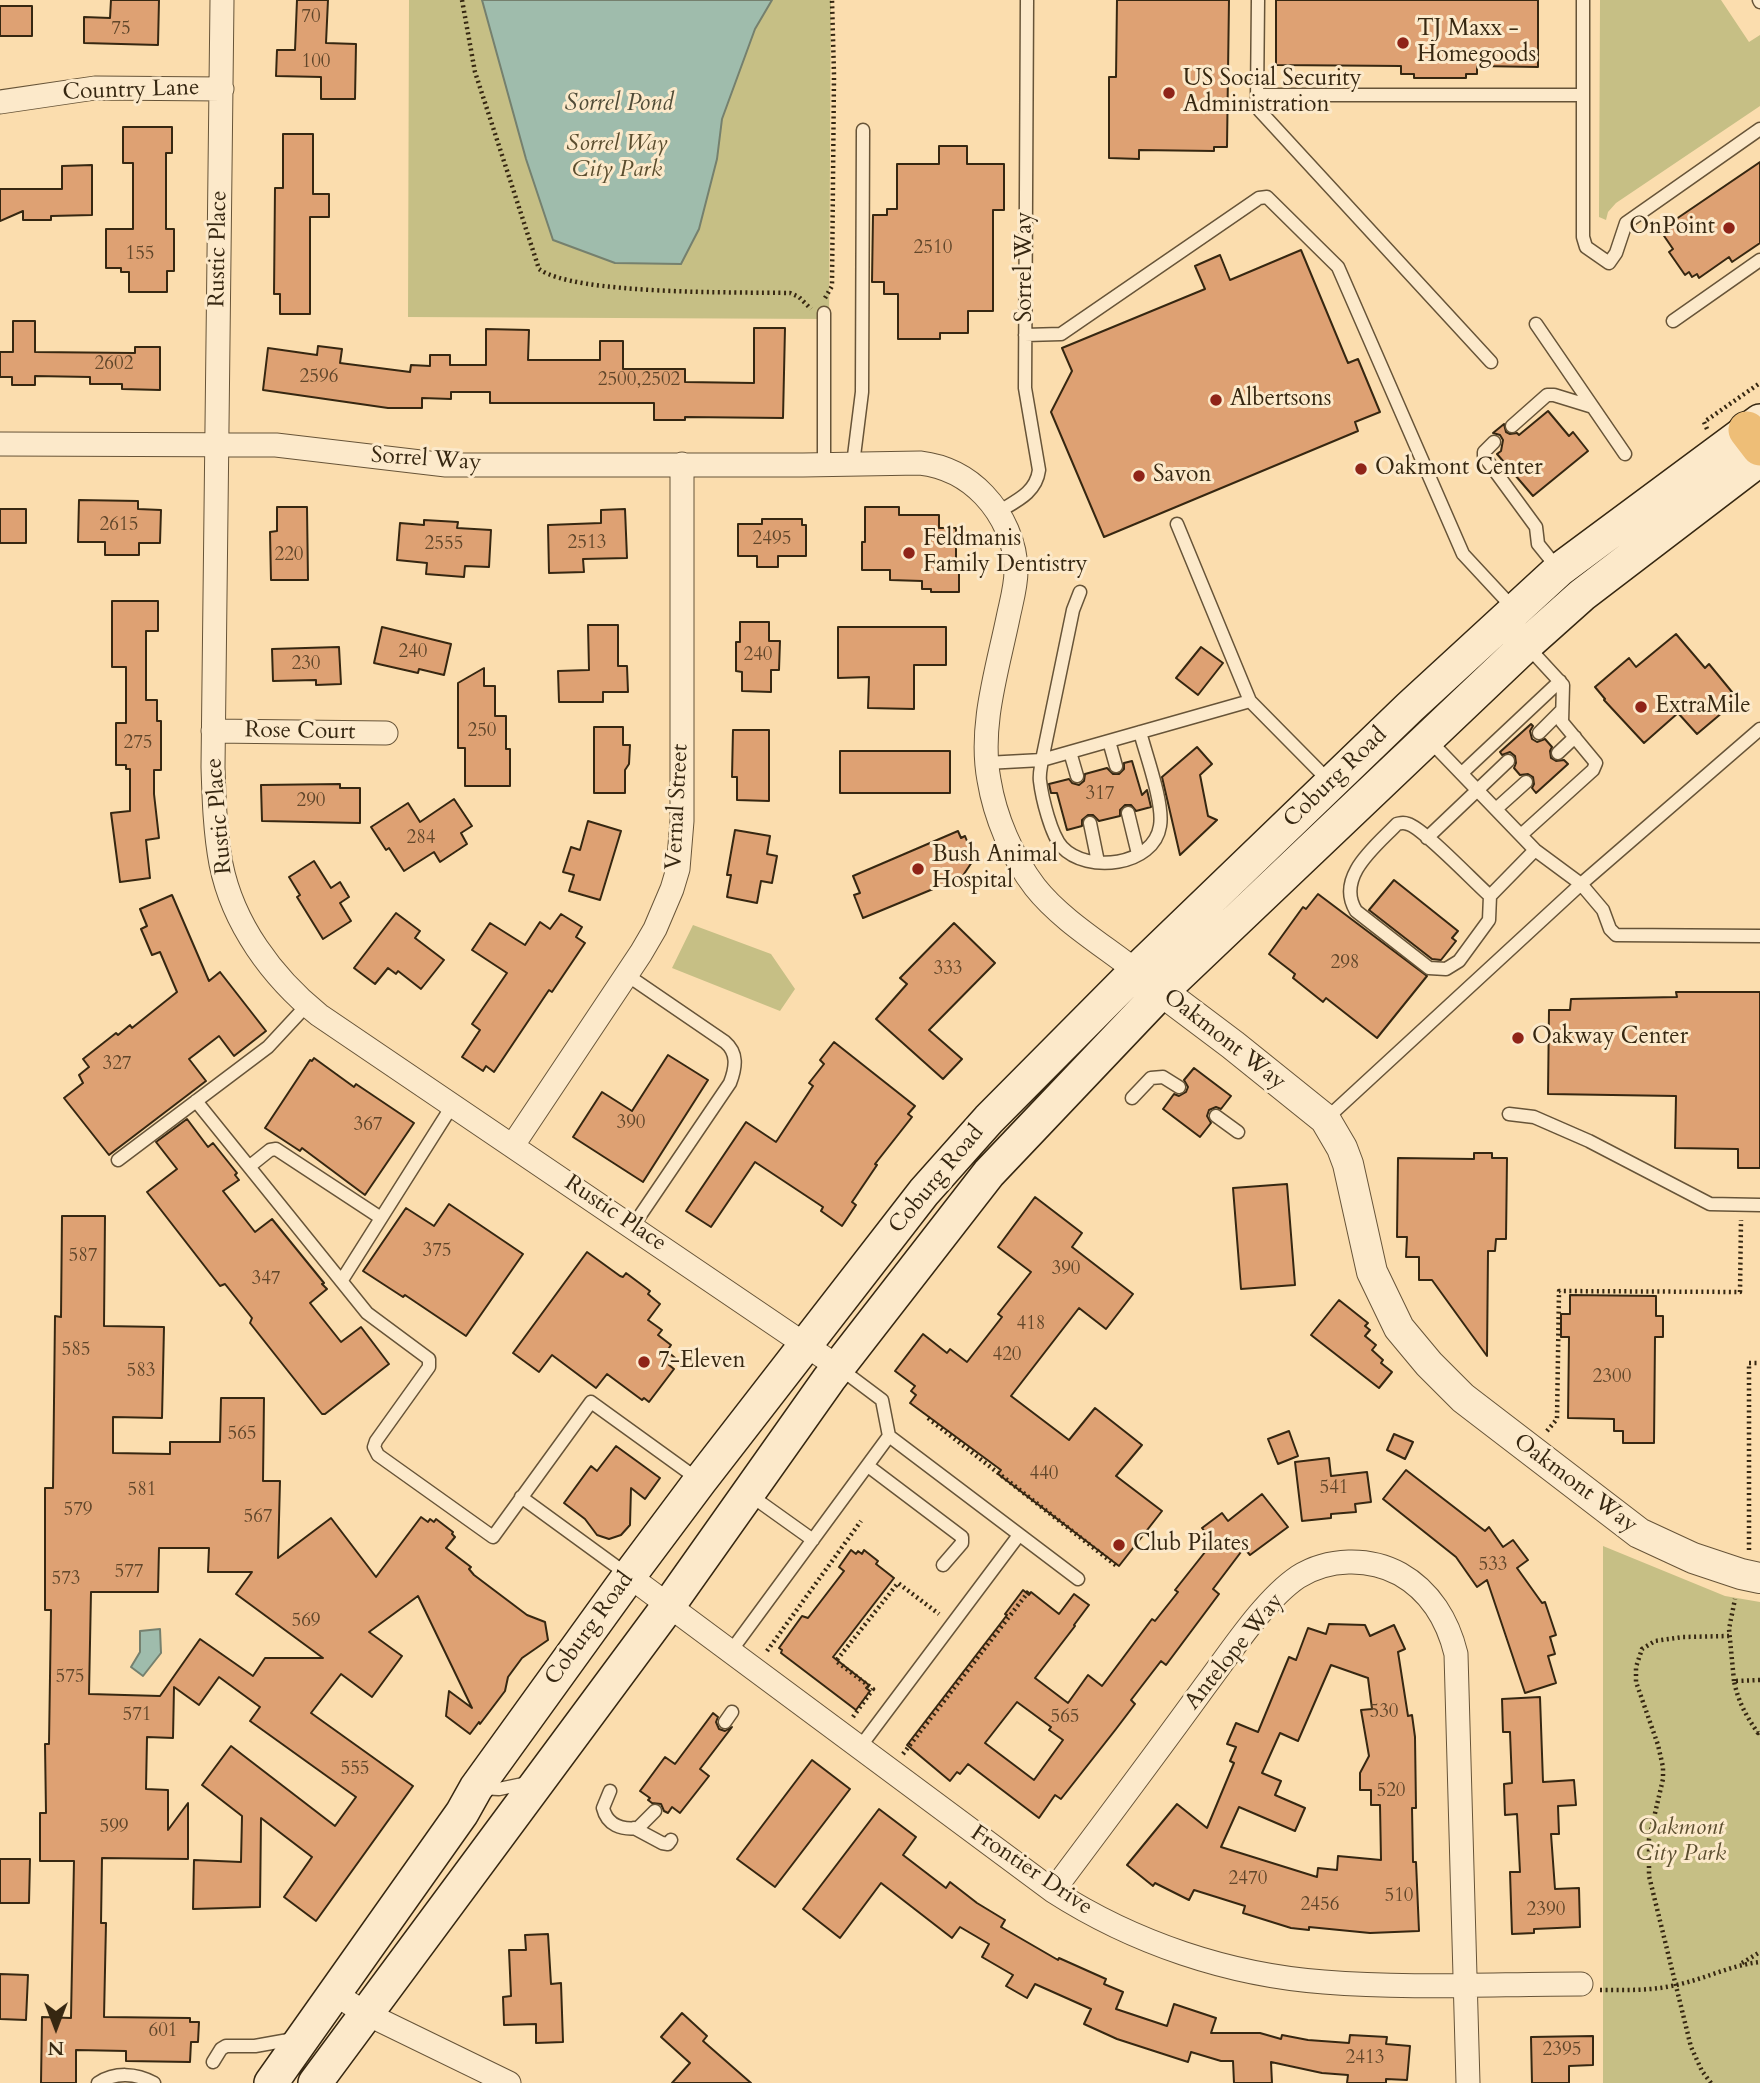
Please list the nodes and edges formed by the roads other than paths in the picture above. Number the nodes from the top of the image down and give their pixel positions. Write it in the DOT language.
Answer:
graph roads {
  1 [pos="222,0"];
  2 [pos="1027,0"];
  3 [pos="1258,0"];
  4 [pos="1583,0"];
  5 [pos="222,89"];
  6 [pos="1257,95"];
  7 [pos="1583,96"];
  8 [pos="0,102"];
  9 [pos="1760,129"];
  10 [pos="863,130"];
  11 [pos="1760,260"];
  12 [pos="824,313"];
  13 [pos="1673,321"];
  14 [pos="1536,324"];
  15 [pos="1026,335"];
  16 [pos="1491,362"];
  17 [pos="1593,407"];
  18 [pos="1512,426"];
  19 [pos="1757,439"];
  20 [pos="1494,442"];
  21 [pos="0,444"];
  22 [pos="216,444"];
  23 [pos="1625,454"];
  24 [pos="682,464"];
  25 [pos="853,464"];
  26 [pos="824,465"];
  27 [pos="998,512"];
  28 [pos="1177,524"];
  29 [pos="1559,570"];
  30 [pos="1080,592"];
  31 [pos="1515,629"];
  32 [pos="1560,681"];
  33 [pos="1250,701"];
  34 [pos="1562,710"];
  35 [pos="1760,729"];
  36 [pos="214,731"];
  37 [pos="1140,732"];
  38 [pos="386,733"];
  39 [pos="1539,733"];
  40 [pos="1575,737"];
  41 [pos="1427,738"];
  42 [pos="1109,741"];
  43 [pos="1070,752"];
  44 [pos="1558,753"];
  45 [pos="1042,760"];
  46 [pos="1508,761"];
  47 [pos="986,763"];
  48 [pos="1115,765"];
  49 [pos="1462,773"];
  50 [pos="1077,776"];
  51 [pos="1526,782"];
  52 [pos="1332,783"];
  53 [pos="1477,789"];
  54 [pos="1496,809"];
  55 [pos="1128,813"];
  56 [pos="1090,823"];
  57 [pos="1521,835"];
  58 [pos="1427,838"];
  59 [pos="1535,850"];
  60 [pos="1138,854"];
  61 [pos="1098,862"];
  62 [pos="1581,884"];
  63 [pos="1490,896"];
  64 [pos="1760,936"];
  65 [pos="626,975"];
  66 [pos="1149,982"];
  67 [pos="307,1005"];
  68 [pos="1179,1087"];
  69 [pos="1132,1098"];
  70 [pos="196,1101"];
  71 [pos="452,1106"];
  72 [pos="1509,1114"];
  73 [pos="1216,1116"];
  74 [pos="1325,1119"];
  75 [pos="1238,1132"];
  76 [pos="513,1144"];
  77 [pos="118,1160"];
  78 [pos="250,1167"];
  79 [pos="1760,1205"];
  80 [pos="381,1218"];
  81 [pos="633,1226"];
  82 [pos="342,1280"];
  83 [pos="807,1343"];
  84 [pos="838,1367"];
  85 [pos="889,1436"];
  86 [pos="868,1466"];
  87 [pos="700,1481"];
  88 [pos="748,1493"];
  89 [pos="521,1497"];
  90 [pos="1018,1535"];
  91 [pos="813,1540"];
  92 [pos="943,1565"];
  93 [pos="628,1576"];
  94 [pos="1751,1576"];
  95 [pos="1078,1579"];
  96 [pos="669,1605"];
  97 [pos="731,1651"];
  98 [pos="859,1747"];
  99 [pos="540,1779"];
  100 [pos="477,1788"];
  101 [pos="610,1791"];
  102 [pos="655,1811"];
  103 [pos="634,1828"];
  104 [pos="671,1840"];
  105 [pos="1053,1891"];
  106 [pos="1466,1984"];
  107 [pos="1581,1984"];
  108 [pos="335,1994"];
  109 [pos="365,2013"];
  110 [pos="305,2037"];
  111 [pos="213,2062"];
  112 [pos="98,2083"];
  113 [pos="154,2083"];
  114 [pos="271,2083"];
  115 [pos="315,2083"];
  116 [pos="509,2083"];
  117 [pos="1468,2083"];
  1 -- 5 [label="street, Rustic Place"];
  2 -- 15 [label="lane, Sorrel Way"];
  3 -- 6 [label="lane"];
  4 -- 7 [label="lane"];
  5 -- 8 [label="street, Country Lane"];
  5 -- 22 [label="street, Rustic Place"];
  6 -- 7 [label="lane"];
  6 -- 16 [label="lane"];
  7 -- 9 [label="lane"];
  10 -- 25 [label="lane"];
  11 -- 13 [label="lane"];
  12 -- 26 [label="lane"];
  14 -- 17 [label="lane"];
  15 -- 27 [label="lane, Sorrel Way"];
  15 -- 31 [label="lane"];
  17 -- 18 [label="lane"];
  17 -- 23 [label="lane"];
  19 -- 29 [label="main road, Coburg Road"];
  19 -- 31 [label="main road, Coburg Road"];
  20 -- 29 [label="lane"];
  21 -- 22 [label="street, Sorrel Way"];
  22 -- 24 [label="street, Sorrel Way"];
  22 -- 36 [label="street, Rustic Place"];
  24 -- 26 [label="street, Sorrel Way"];
  24 -- 65 [label="street, Vernal Street"];
  25 -- 26 [label="street, Sorrel Way"];
  25 -- 27 [label="street, Oakmont Way"];
  27 -- 47 [label="street, Oakmont Way"];
  28 -- 33 [label="lane"];
  29 -- 31 [label="main road, Coburg Road"];
  30 -- 45 [label="lane"];
  31 -- 32 [label="lane"];
  31 -- 41 [label="main road, Coburg Road"];
  31 -- 52 [label="main road, Coburg Road"];
  32 -- 34 [label="lane"];
  32 -- 49 [label="lane"];
  33 -- 37 [label="lane"];
  33 -- 52 [label="lane"];
  34 -- 39 [label="lane"];
  34 -- 40 [label="lane"];
  35 -- 62 [label="lane"];
  36 -- 38 [label="street, Rose Court"];
  36 -- 67 [label="street, Rustic Place"];
  37 -- 42 [label="lane"];
  37 -- 60 [label="lane"];
  40 -- 44 [label="lane"];
  40 -- 57 [label="lane"];
  41 -- 49 [label="lane"];
  41 -- 66 [label="main road, Coburg Road"];
  42 -- 43 [label="lane"];
  42 -- 48 [label="lane"];
  43 -- 45 [label="lane"];
  43 -- 50 [label="lane"];
  45 -- 47 [label="lane"];
  45 -- 61 [label="lane"];
  46 -- 53 [label="lane"];
  47 -- 66 [label="street, Oakmont Way"];
  49 -- 53 [label="lane"];
  51 -- 54 [label="lane"];
  52 -- 66 [label="main road, Coburg Road"];
  53 -- 54 [label="lane"];
  53 -- 58 [label="lane"];
  54 -- 57 [label="lane"];
  55 -- 60 [label="lane"];
  56 -- 61 [label="lane"];
  57 -- 59 [label="lane"];
  58 -- 63 [label="lane"];
  58 -- 63 [label="lane"];
  59 -- 62 [label="lane"];
  59 -- 63 [label="lane"];
  60 -- 61 [label="lane"];
  62 -- 64 [label="lane"];
  62 -- 74 [label="lane"];
  65 -- 76 [label="street, Vernal Street"];
  65 -- 81 [label="lane"];
  66 -- 74 [label="street, Oakmont Way"];
  66 -- 83 [label="main road, Coburg Road"];
  66 -- 84 [label="main road, Coburg Road"];
  67 -- 70 [label="lane"];
  67 -- 71 [label="street, Rustic Place"];
  68 -- 69 [label="lane"];
  70 -- 77 [label="lane"];
  70 -- 78 [label="lane"];
  71 -- 76 [label="street, Rustic Place"];
  71 -- 80 [label="lane"];
  72 -- 79 [label="lane"];
  73 -- 75 [label="lane"];
  74 -- 94 [label="street, Oakmont Way"];
  76 -- 81 [label="street, Rustic Place"];
  78 -- 80 [label="lane"];
  78 -- 82 [label="lane"];
  80 -- 82 [label="lane"];
  81 -- 83 [label="street, Rustic Place"];
  82 -- 89 [label="lane"];
  83 -- 84 [label="street, Rustic Place"];
  83 -- 87 [label="main road, Coburg Road"];
  84 -- 85 [label="lane"];
  84 -- 88 [label="main road, Coburg Road"];
  85 -- 86 [label="lane"];
  85 -- 90 [label="lane"];
  86 -- 91 [label="lane"];
  86 -- 92 [label="lane"];
  87 -- 89 [label="lane"];
  87 -- 93 [label="main road, Coburg Road"];
  88 -- 91 [label="lane"];
  88 -- 96 [label="main road, Coburg Road"];
  89 -- 93 [label="lane"];
  90 -- 95 [label="lane"];
  90 -- 98 [label="lane"];
  91 -- 97 [label="lane"];
  93 -- 96 [label="street, Frontier Drive"];
  93 -- 100 [label="main road, Coburg Road"];
  96 -- 97 [label="street, Frontier Drive"];
  96 -- 99 [label="main road, Coburg Road"];
  97 -- 98 [label="street, Frontier Drive"];
  98 -- 105 [label="street, Frontier Drive"];
  99 -- 100 [label="lane"];
  99 -- 109 [label="main road, Coburg Road"];
  100 -- 108 [label="main road, Coburg Road"];
  101 -- 103 [label="lane"];
  102 -- 103 [label="lane"];
  103 -- 104 [label="lane"];
  105 -- 106 [label="street, Frontier Drive"];
  105 -- 106 [label="street, Antelope Way"];
  106 -- 107 [label="street, Frontier Drive"];
  106 -- 117 [label="street, Antelope Way"];
  108 -- 109 [label="street"];
  108 -- 110 [label="main road, Coburg Road"];
  109 -- 115 [label="main road, Coburg Road"];
  109 -- 116 [label="street"];
  110 -- 111 [label="lane"];
  110 -- 114 [label="main road, Coburg Road"];
  112 -- 113 [label="lane"];
}
